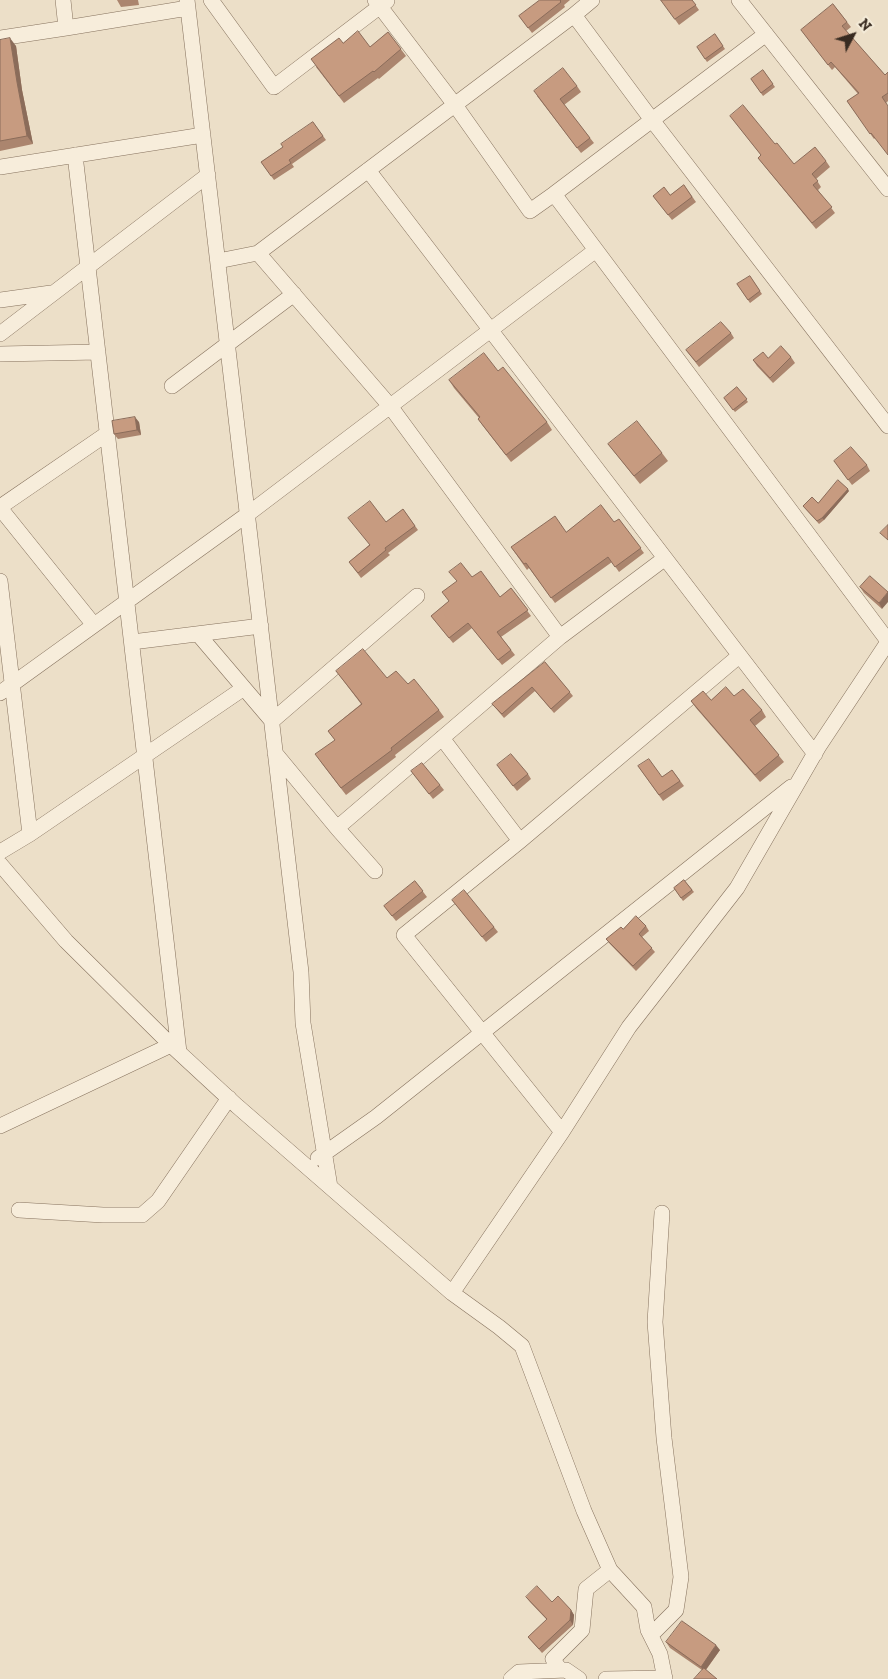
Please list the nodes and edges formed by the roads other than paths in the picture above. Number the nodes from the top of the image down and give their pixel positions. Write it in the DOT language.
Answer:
graph roads {
  1 [pos="63,0"];
  2 [pos="211,0"];
  3 [pos="592,0"];
  4 [pos="739,0"];
  5 [pos="381,2"];
  6 [pos="188,4"];
  7 [pos="574,15"];
  8 [pos="66,28"];
  9 [pos="766,34"];
  10 [pos="0,38"];
  11 [pos="455,105"];
  12 [pos="652,120"];
  13 [pos="203,135"];
  14 [pos="75,155"];
  15 [pos="0,167"];
  16 [pos="368,170"];
  17 [pos="208,175"];
  18 [pos="888,189"];
  19 [pos="554,194"];
  20 [pos="596,250"];
  21 [pos="258,253"];
  22 [pos="218,261"];
  23 [pos="88,266"];
  24 [pos="52,293"];
  25 [pos="294,294"];
  26 [pos="0,300"];
  27 [pos="491,330"];
  28 [pos="0,334"];
  29 [pos="228,344"];
  30 [pos="98,352"];
  31 [pos="0,354"];
  32 [pos="172,386"];
  33 [pos="390,406"];
  34 [pos="888,426"];
  35 [pos="108,433"];
  36 [pos="0,507"];
  37 [pos="248,514"];
  38 [pos="664,559"];
  39 [pos="0,581"];
  40 [pos="417,596"];
  41 [pos="127,601"];
  42 [pos="94,625"];
  43 [pos="261,626"];
  44 [pos="198,634"];
  45 [pos="560,637"];
  46 [pos="888,641"];
  47 [pos="132,642"];
  48 [pos="739,656"];
  49 [pos="6,688"];
  50 [pos="244,688"];
  51 [pos="272,721"];
  52 [pos="442,738"];
  53 [pos="275,753"];
  54 [pos="814,754"];
  55 [pos="145,755"];
  56 [pos="799,781"];
  57 [pos="337,828"];
  58 [pos="30,834"];
  59 [pos="520,840"];
  60 [pos="0,852"];
  61 [pos="0,864"];
  62 [pos="374,871"];
  63 [pos="482,1033"];
  64 [pos="175,1048"];
  65 [pos="229,1098"];
  66 [pos="0,1126"];
  67 [pos="562,1132"];
  68 [pos="324,1154"];
  69 [pos="306,1166"];
  70 [pos="330,1187"];
  71 [pos="19,1210"];
  72 [pos="662,1213"];
  73 [pos="452,1293"];
  74 [pos="610,1570"];
  75 [pos="651,1635"];
  76 [pos="560,1670"];
  77 [pos="665,1678"];
  78 [pos="511,1679"];
  79 [pos="580,1679"];
  80 [pos="606,1679"];
  1 -- 8 [label="street"];
  2 -- 5 [label="street"];
  3 -- 7 [label="street"];
  4 -- 9 [label="street"];
  5 -- 11 [label="street"];
  6 -- 8 [label="street"];
  6 -- 13 [label="street"];
  7 -- 11 [label="street"];
  7 -- 12 [label="street"];
  8 -- 10 [label="street"];
  9 -- 12 [label="street"];
  9 -- 18 [label="street"];
  11 -- 16 [label="street"];
  11 -- 19 [label="street"];
  12 -- 19 [label="street"];
  12 -- 34 [label="street"];
  13 -- 14 [label="street"];
  13 -- 17 [label="street"];
  14 -- 15 [label="street"];
  14 -- 23 [label="street"];
  16 -- 21 [label="street"];
  16 -- 27 [label="street"];
  17 -- 22 [label="street"];
  17 -- 23 [label="street"];
  19 -- 20 [label="street"];
  20 -- 27 [label="street"];
  20 -- 46 [label="street"];
  21 -- 22 [label="street"];
  21 -- 25 [label="street"];
  22 -- 29 [label="street"];
  23 -- 24 [label="street"];
  23 -- 30 [label="street"];
  24 -- 26 [label="street"];
  24 -- 28 [label="street"];
  25 -- 29 [label="street"];
  25 -- 33 [label="street"];
  27 -- 33 [label="street"];
  27 -- 38 [label="street"];
  29 -- 32 [label="street"];
  29 -- 37 [label="street"];
  30 -- 31 [label="street"];
  30 -- 35 [label="street"];
  33 -- 37 [label="street"];
  33 -- 45 [label="street"];
  35 -- 36 [label="street"];
  35 -- 41 [label="street"];
  36 -- 42 [label="street"];
  37 -- 41 [label="street"];
  37 -- 43 [label="street"];
  38 -- 45 [label="street"];
  38 -- 48 [label="street"];
  39 -- 49 [label="street"];
  40 -- 51 [label="street"];
  41 -- 42 [label="street"];
  41 -- 47 [label="street"];
  42 -- 49 [label="street"];
  43 -- 44 [label="street"];
  43 -- 51 [label="street"];
  44 -- 47 [label="street"];
  44 -- 50 [label="street"];
  45 -- 52 [label="street"];
  46 -- 54 [label="street"];
  47 -- 55 [label="street"];
  48 -- 54 [label="street"];
  48 -- 59 [label="street"];
  49 -- 58 [label="street"];
  50 -- 51 [label="street"];
  50 -- 55 [label="street"];
  51 -- 53 [label="street"];
  52 -- 57 [label="street"];
  52 -- 59 [label="street"];
  53 -- 57 [label="street"];
  53 -- 68 [label="street"];
  54 -- 56 [label="street"];
  55 -- 58 [label="street"];
  55 -- 64 [label="street"];
  56 -- 63 [label="street"];
  56 -- 67 [label="street"];
  57 -- 62 [label="street"];
  58 -- 60 [label="street"];
  59 -- 63 [label="street"];
  61 -- 64 [label="street"];
  63 -- 67 [label="street"];
  63 -- 68 [label="street"];
  64 -- 65 [label="street"];
  64 -- 66 [label="street"];
  65 -- 69 [label="street"];
  65 -- 71 [label="street"];
  67 -- 73 [label="street"];
  68 -- 69 [label="street"];
  68 -- 70 [label="street"];
  69 -- 70 [label="street"];
  70 -- 73 [label="street"];
  72 -- 75 [label="street"];
  73 -- 74 [label="street"];
  74 -- 75 [label="street"];
  74 -- 76 [label="street"];
  75 -- 77 [label="street"];
  76 -- 78 [label="street"];
  76 -- 79 [label="street"];
  77 -- 80 [label="street"];
}
